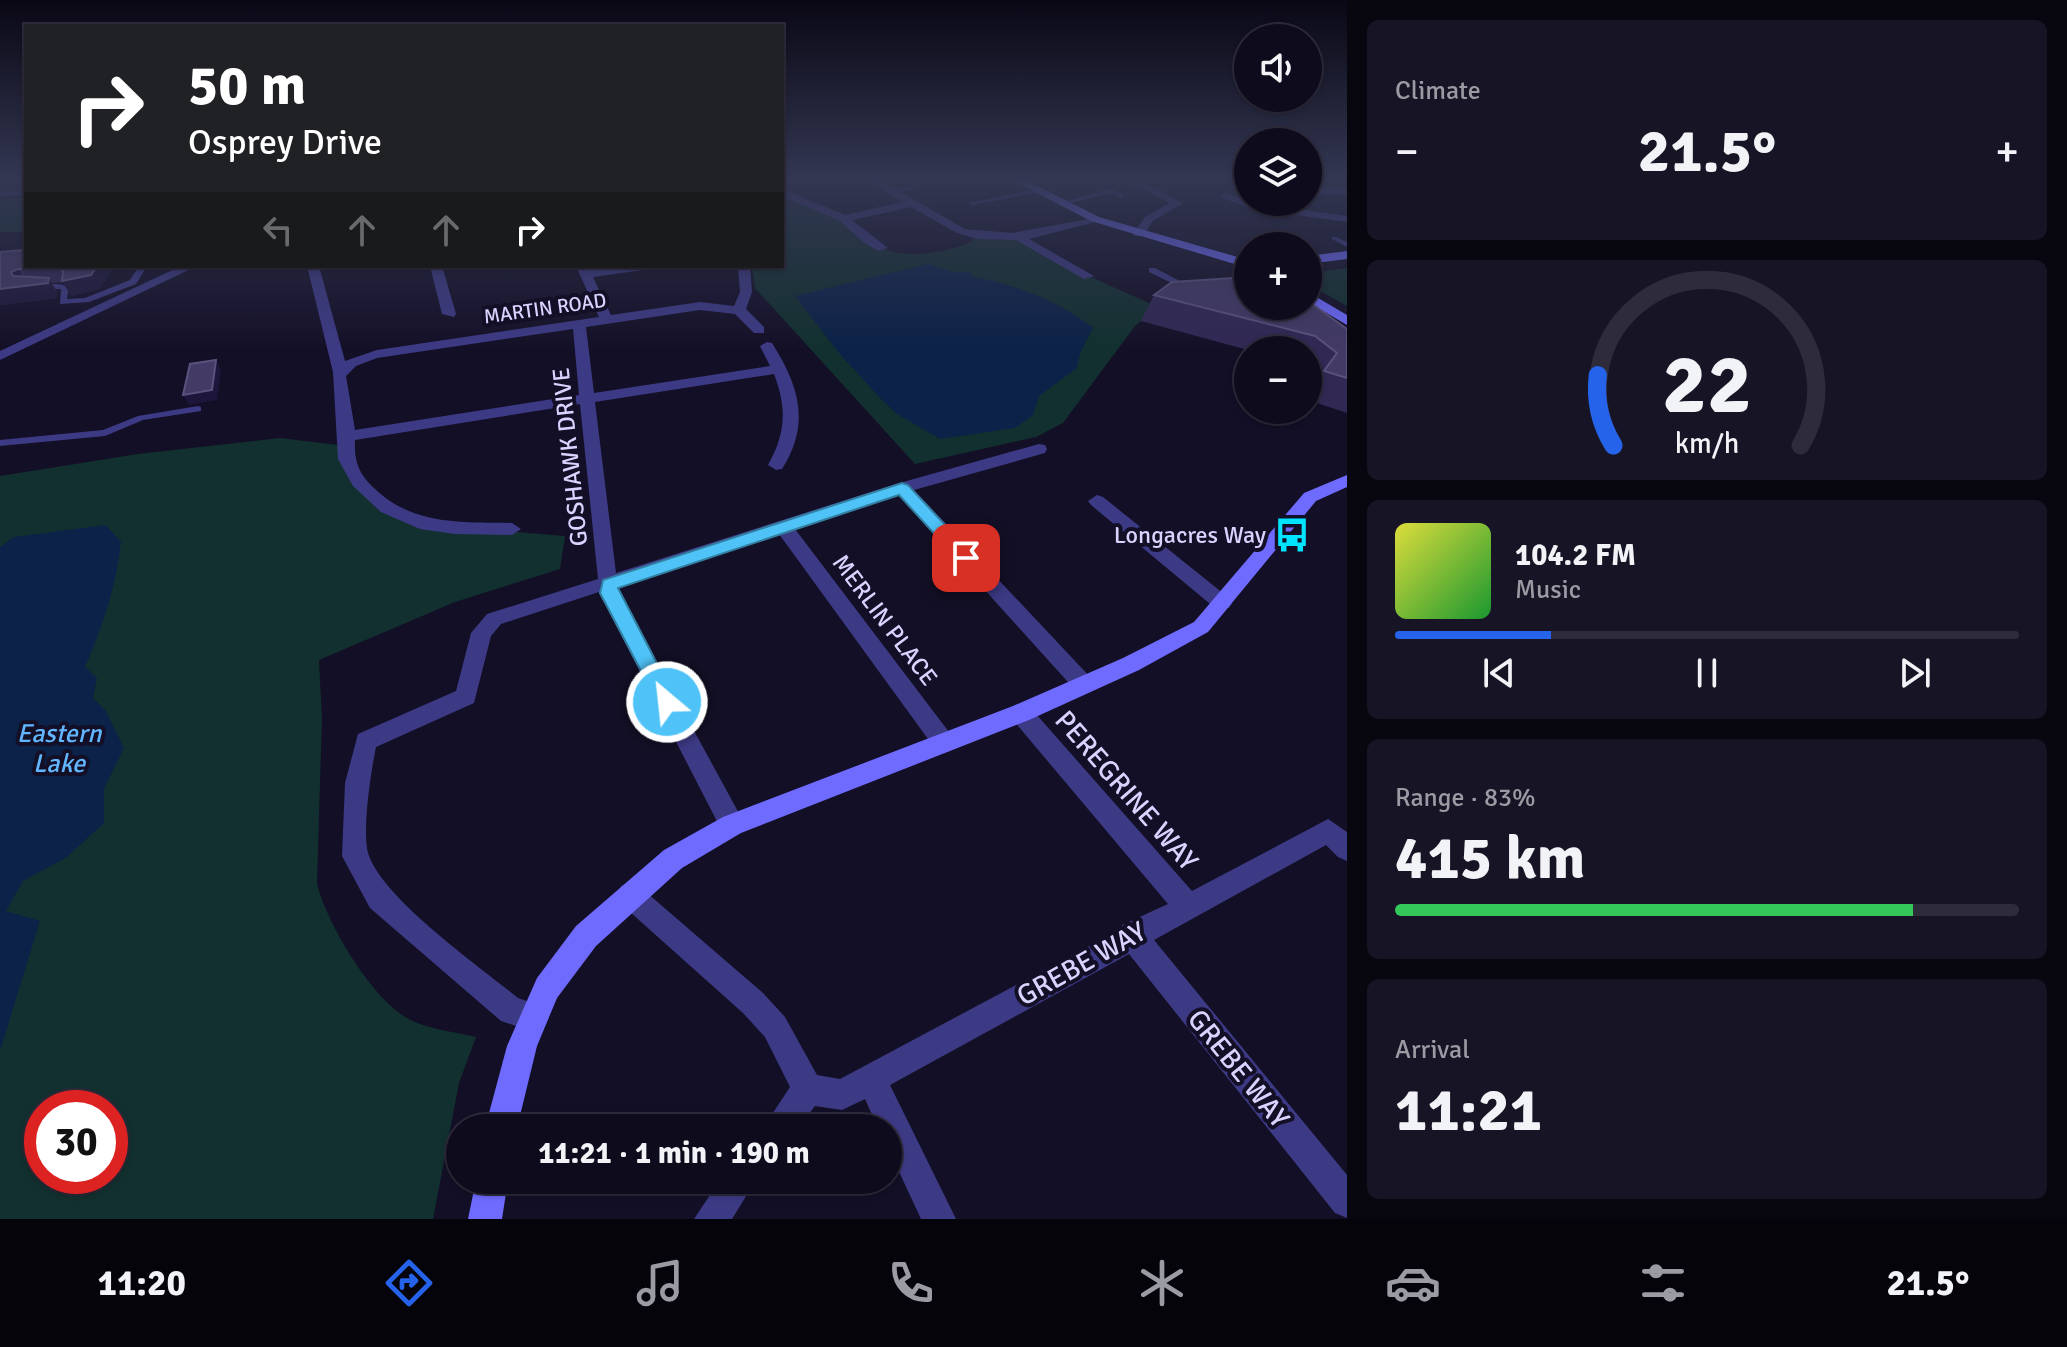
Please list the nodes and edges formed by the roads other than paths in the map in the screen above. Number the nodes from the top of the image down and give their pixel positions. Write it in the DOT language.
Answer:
graph roads {
  1 [pos="864,237"];
  2 [pos="988,237"];
  3 [pos="1029,237"];
  4 [pos="1149,237"];
  5 [pos="1334,238"];
  6 [pos="1021,239"];
  7 [pos="1347,245"];
  8 [pos="882,248"];
  9 [pos="1347,255"];
  10 [pos="1322,258"];
  11 [pos="1234,260"];
  12 [pos="142,268"];
  13 [pos="187,268"];
  14 [pos="437,268"];
  15 [pos="614,268"];
  16 [pos="744,268"];
  17 [pos="584,270"];
  18 [pos="1152,270"];
  19 [pos="314,272"];
  20 [pos="1088,276"];
  21 [pos="27,288"];
  22 [pos="1205,298"];
  23 [pos="1179,301"];
  24 [pos="1322,307"];
  25 [pos="739,310"];
  26 [pos="449,314"];
  27 [pos="607,320"];
  28 [pos="1339,321"];
  29 [pos="579,324"];
  30 [pos="759,330"];
  31 [pos="767,346"];
  32 [pos="0,356"];
  33 [pos="779,369"];
  34 [pos="341,373"];
  35 [pos="588,399"];
  36 [pos="198,409"];
  37 [pos="347,436"];
  38 [pos="0,443"];
  39 [pos="1039,449"];
  40 [pos="776,465"];
  41 [pos="1347,480"];
  42 [pos="902,488"];
  43 [pos="1097,501"];
  44 [pos="784,527"];
  45 [pos="512,529"];
  46 [pos="609,584"];
  47 [pos="1222,603"];
  48 [pos="1084,685"];
  49 [pos="1021,713"];
  50 [pos="944,743"];
  51 [pos="732,825"];
  52 [pos="1347,849"];
  53 [pos="630,895"];
  54 [pos="1187,906"];
  55 [pos="1132,935"];
  56 [pos="534,1017"];
  57 [pos="871,1079"];
  58 [pos="808,1089"];
  59 [pos="505,1114"];
  60 [pos="789,1114"];
  61 [pos="489,1194"];
  62 [pos="730,1194"];
  63 [pos="1347,1201"];
  64 [pos="485,1219"];
  65 [pos="711,1219"];
  66 [pos="939,1219"];
  1 -- 8 [label="street"];
  2 -- 6 [label="street"];
  3 -- 6 [label="street"];
  4 -- 11 [label="main road"];
  5 -- 7 [label="lane"];
  6 -- 20 [label="street"];
  9 -- 10 [label="main road"];
  12 -- 21 [label="lane"];
  13 -- 32 [label="street"];
  14 -- 26 [label="street"];
  15 -- 17 [label="street"];
  16 -- 25 [label="street"];
  17 -- 27 [label="street"];
  18 -- 22 [label="lane"];
  19 -- 34 [label="street"];
  22 -- 23 [label="street"];
  24 -- 28 [label="main road"];
  25 -- 27 [label="street, MARTIN ROAD"];
  25 -- 30 [label="street"];
  27 -- 29 [label="street, MARTIN ROAD"];
  29 -- 34 [label="street, MARTIN ROAD"];
  29 -- 35 [label="street, GOSHAWK DRIVE"];
  31 -- 33 [label="street"];
  33 -- 35 [label="street"];
  33 -- 40 [label="street"];
  34 -- 37 [label="street"];
  35 -- 37 [label="street"];
  35 -- 46 [label="street, GOSHAWK DRIVE"];
  36 -- 38 [label="lane"];
  37 -- 45 [label="street"];
  39 -- 42 [label="street"];
  41 -- 47 [label="main road"];
  42 -- 44 [label="street"];
  42 -- 48 [label="street"];
  43 -- 47 [label="street"];
  44 -- 46 [label="street"];
  44 -- 50 [label="street, MERLIN PLACE"];
  46 -- 51 [label="street, GOSHAWK DRIVE"];
  46 -- 56 [label="street"];
  47 -- 48 [label="main road"];
  48 -- 49 [label="main road"];
  49 -- 50 [label="main road"];
  49 -- 54 [label="street, PEREGRINE WAY"];
  50 -- 51 [label="main road"];
  51 -- 53 [label="main road"];
  52 -- 54 [label="street, GREBE WAY"];
  53 -- 56 [label="main road"];
  53 -- 58 [label="street"];
  54 -- 55 [label="street, GREBE WAY"];
  55 -- 57 [label="street, GREBE WAY"];
  55 -- 63 [label="street, GREBE WAY"];
  56 -- 59 [label="main road"];
  57 -- 58 [label="street, GREBE WAY"];
  57 -- 66 [label="street"];
  58 -- 60 [label="street"];
  61 -- 64 [label="main road"];
  62 -- 65 [label="street"];
}
